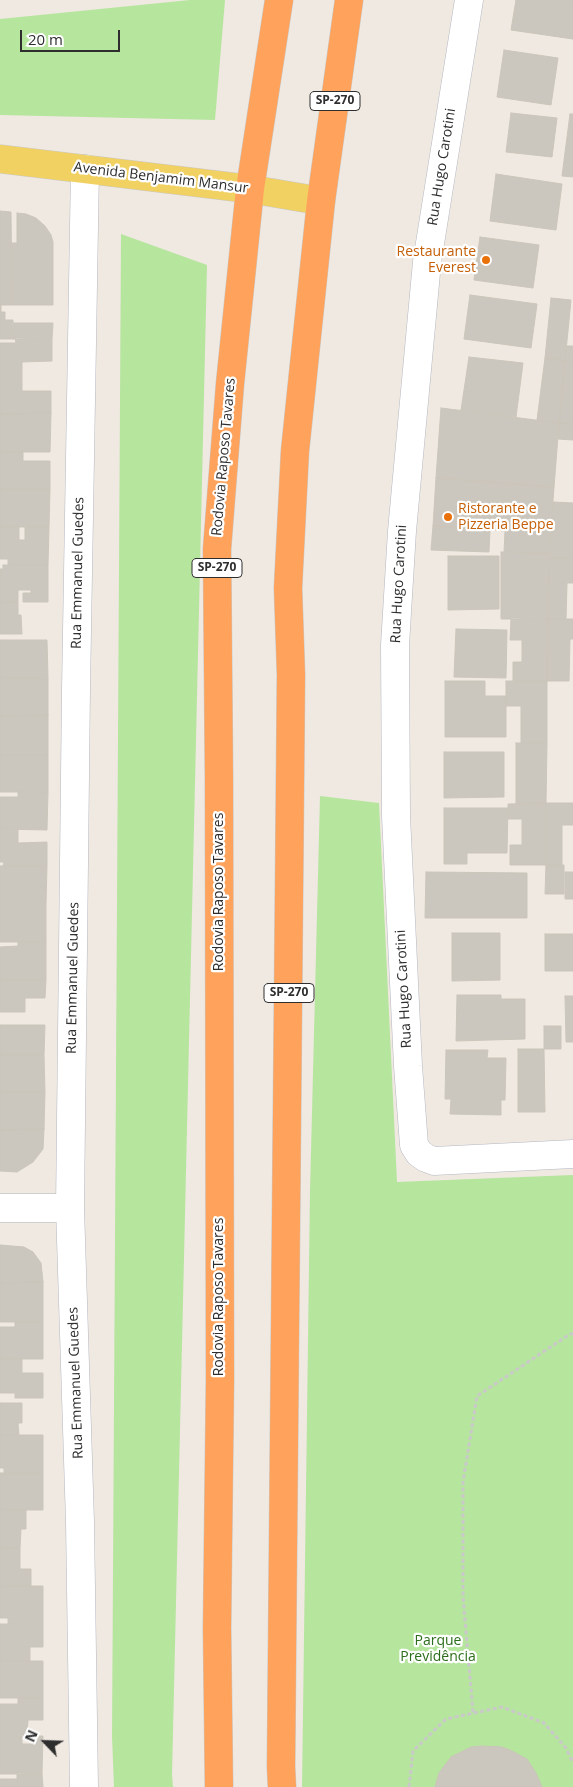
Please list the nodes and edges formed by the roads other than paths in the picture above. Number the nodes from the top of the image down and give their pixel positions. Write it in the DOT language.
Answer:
graph roads {
  1 [pos="279,0"];
  2 [pos="349,0"];
  3 [pos="469,0"];
  4 [pos="0,159"];
  5 [pos="85,169"];
  6 [pos="250,188"];
  7 [pos="321,201"];
  8 [pos="573,1154"];
  9 [pos="0,1208"];
  10 [pos="70,1208"];
  11 [pos="84,1787"];
  12 [pos="219,1787"];
  13 [pos="282,1787"];
  1 -- 6 [label="highway, Rodovia Raposo Tavares / SP-270"];
  2 -- 7 [label="highway, SP-270"];
  3 -- 8 [label="street, Rua Hugo Carotini"];
  4 -- 5 [label="main road, Avenida Benjamim Mansur"];
  5 -- 6 [label="main road, Avenida Benjamim Mansur"];
  5 -- 10 [label="street, Rua Emmanuel Guedes"];
  6 -- 7 [label="main road, Avenida Benjamim Mansur"];
  6 -- 12 [label="highway, Rodovia Raposo Tavares / SP-270"];
  7 -- 13 [label="highway, SP-270"];
  9 -- 10 [label="street"];
  10 -- 11 [label="street, Rua Emmanuel Guedes"];
}
